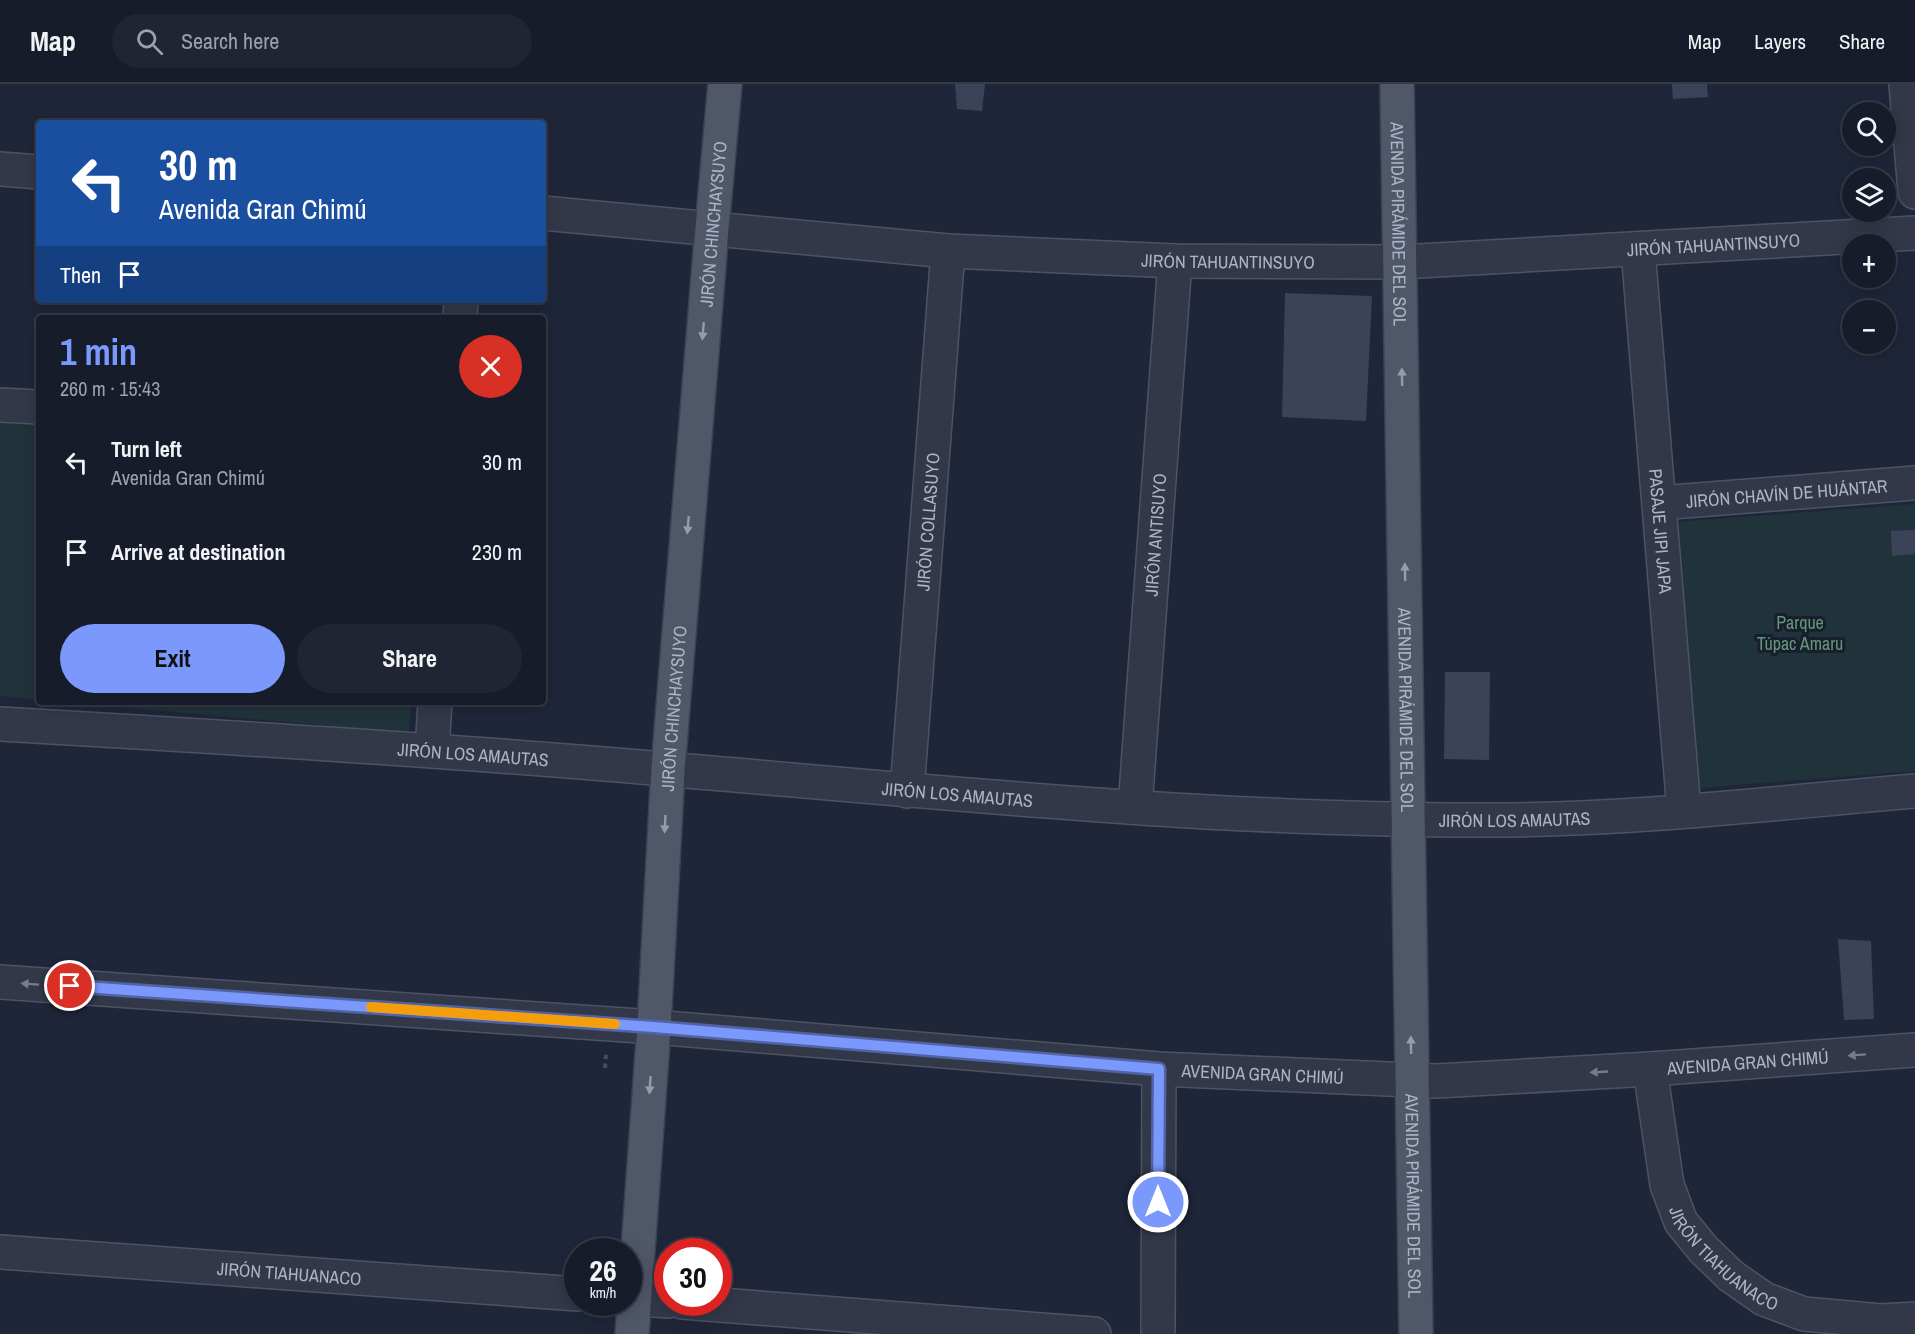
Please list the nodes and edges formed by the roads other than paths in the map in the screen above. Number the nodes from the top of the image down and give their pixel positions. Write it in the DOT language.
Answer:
graph roads {
  1 [pos="725,84"];
  2 [pos="1397,84"];
  3 [pos="1906,84"];
  4 [pos="0,169"];
  5 [pos="36,172"];
  6 [pos="1915,192"];
  7 [pos="546,213"];
  8 [pos="712,228"];
  9 [pos="1915,233"];
  10 [pos="1638,250"];
  11 [pos="948,251"];
  12 [pos="1174,261"];
  13 [pos="1401,262"];
  14 [pos="0,405"];
  15 [pos="36,407"];
  16 [pos="1915,483"];
  17 [pos="1659,503"];
  18 [pos="435,705"];
  19 [pos="0,724"];
  20 [pos="432,750"];
  21 [pos="668,769"];
  22 [pos="907,791"];
  23 [pos="1915,791"];
  24 [pos="1135,807"];
  25 [pos="1683,811"];
  26 [pos="1408,819"];
  27 [pos="0,981"];
  28 [pos="654,1027"];
  29 [pos="1915,1050"];
  30 [pos="1159,1069"];
  31 [pos="1650,1069"];
  32 [pos="1411,1080"];
  33 [pos="637,1238"];
  34 [pos="0,1252"];
  35 [pos="564,1293"];
  36 [pos="732,1308"];
  37 [pos="632,1316"];
  38 [pos="1915,1318"];
  39 [pos="875,1326"];
  40 [pos="1420,1327"];
  41 [pos="1857,1327"];
  42 [pos="632,1334"];
  43 [pos="1094,1334"];
  44 [pos="1158,1334"];
  1 -- 8 [label="main road, JIRÓN CHINCHAYSUYO"];
  2 -- 13 [label="main road, AVENIDA PIRÁMIDE DEL SOL"];
  3 -- 6 [label="street"];
  4 -- 5 [label="street"];
  7 -- 8 [label="street, JIRÓN TAHUANTINSUYO"];
  8 -- 11 [label="street, JIRÓN TAHUANTINSUYO"];
  8 -- 21 [label="main road, JIRÓN CHINCHAYSUYO, one-way"];
  9 -- 10 [label="street, JIRÓN TAHUANTINSUYO"];
  10 -- 13 [label="street, JIRÓN TAHUANTINSUYO"];
  10 -- 17 [label="street, PASAJE JIPI JAPA"];
  11 -- 12 [label="street, JIRÓN TAHUANTINSUYO"];
  11 -- 22 [label="street, JIRÓN COLLASUYO"];
  12 -- 13 [label="street, JIRÓN TAHUANTINSUYO"];
  12 -- 24 [label="street, JIRÓN ANTISUYO"];
  26 -- 13 [label="main road, AVENIDA PIRÁMIDE DEL SOL, one-way"];
  14 -- 15 [label="street"];
  16 -- 17 [label="street, JIRÓN CHAVÍN DE HUÁNTAR"];
  17 -- 25 [label="street, PASAJE JIPI JAPA"];
  18 -- 20 [label="street"];
  19 -- 20 [label="street, JIRÓN LOS AMAUTAS"];
  20 -- 21 [label="street, JIRÓN LOS AMAUTAS"];
  21 -- 22 [label="street, JIRÓN LOS AMAUTAS"];
  21 -- 28 [label="main road, JIRÓN CHINCHAYSUYO, one-way"];
  22 -- 24 [label="street, JIRÓN LOS AMAUTAS"];
  23 -- 25 [label="street, JIRÓN LOS AMAUTAS"];
  24 -- 26 [label="street, JIRÓN LOS AMAUTAS"];
  25 -- 26 [label="street, JIRÓN LOS AMAUTAS"];
  32 -- 26 [label="main road, AVENIDA PIRÁMIDE DEL SOL, one-way"];
  28 -- 27 [label="street, AVENIDA GRAN CHIMÚ, one-way"];
  28 -- 30 [label="street, AVENIDA GRAN CHIMÚ"];
  28 -- 33 [label="main road, JIRÓN CHINCHAYSUYO, one-way"];
  29 -- 31 [label="street, AVENIDA GRAN CHIMÚ, one-way"];
  30 -- 32 [label="street, AVENIDA GRAN CHIMÚ"];
  30 -- 44 [label="street"];
  31 -- 32 [label="street, AVENIDA GRAN CHIMÚ, one-way"];
  31 -- 41 [label="street, JIRÓN TIAHUANACO"];
  32 -- 40 [label="main road, AVENIDA PIRÁMIDE DEL SOL"];
  34 -- 35 [label="street, JIRÓN TIAHUANACO"];
  36 -- 39 [label="street"];
  37 -- 42 [label="main road, JIRÓN CHINCHAYSUYO"];
  38 -- 41 [label="street, JIRÓN TIAHUANACO"];
  39 -- 43 [label="street"];
}
